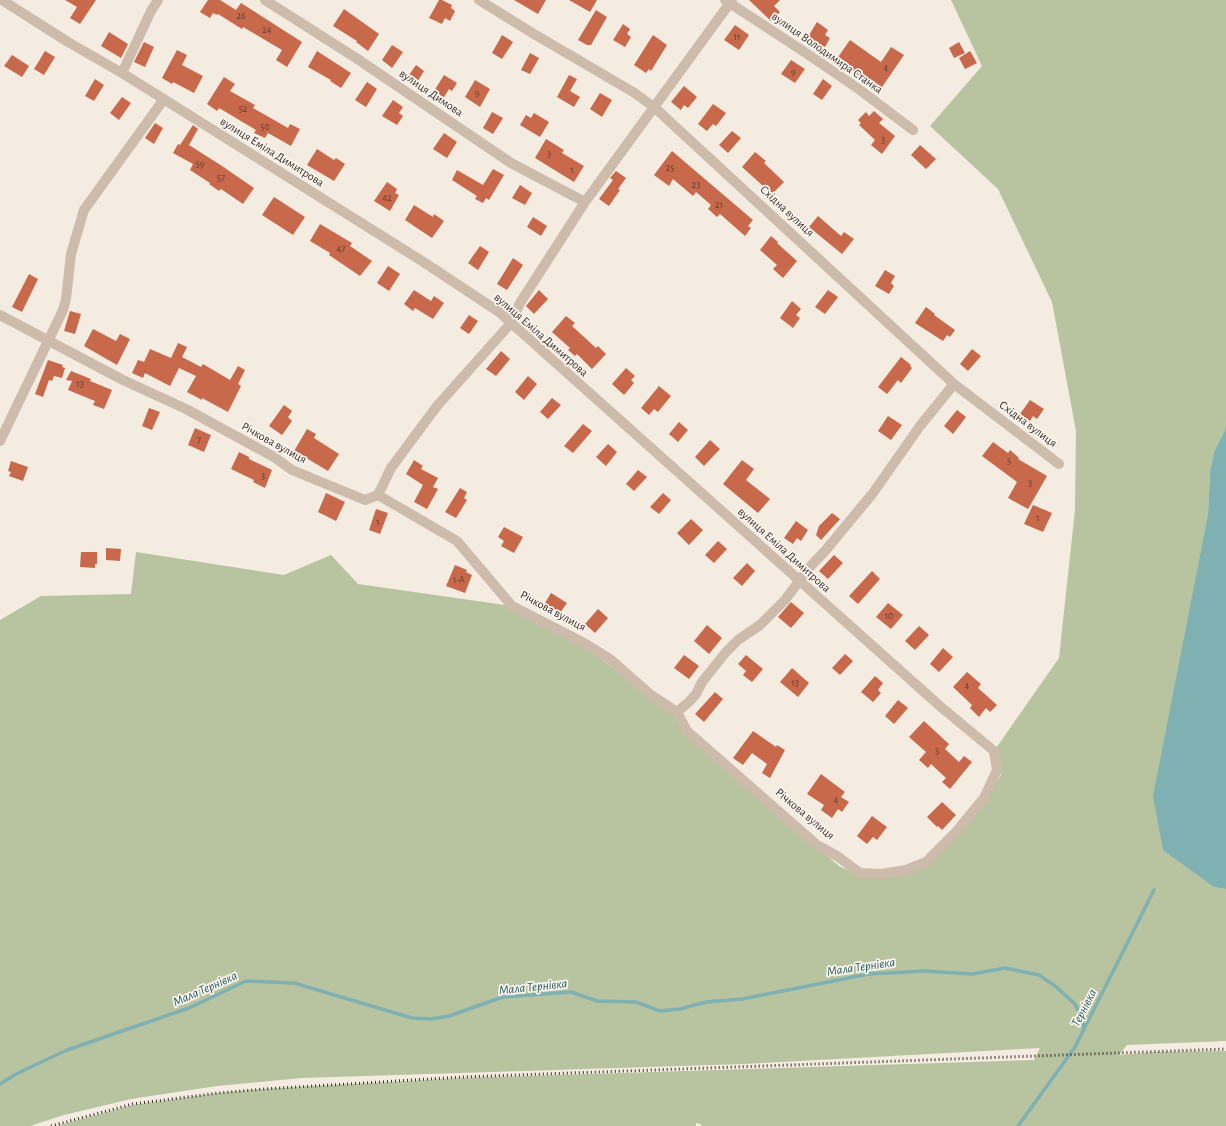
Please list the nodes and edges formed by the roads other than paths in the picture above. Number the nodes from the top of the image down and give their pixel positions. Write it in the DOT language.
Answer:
graph roads {
  1 [pos="2,0"];
  2 [pos="158,0"];
  3 [pos="265,0"];
  4 [pos="479,0"];
  5 [pos="729,1"];
  6 [pos="122,73"];
  7 [pos="164,100"];
  8 [pos="654,107"];
  9 [pos="913,130"];
  10 [pos="585,202"];
  11 [pos="0,315"];
  12 [pos="511,323"];
  13 [pos="48,341"];
  14 [pos="954,384"];
  15 [pos="0,441"];
  16 [pos="1059,464"];
  17 [pos="378,495"];
  18 [pos="799,581"];
  19 [pos="677,712"];
  20 [pos="997,770"];
  1 -- 6 [label="street, вулиця Еміла Димитрова"];
  2 -- 6 [label="street"];
  3 -- 10 [label="street, вулиця Димова"];
  4 -- 8 [label="street, Східна вулиця"];
  5 -- 8 [label="street"];
  5 -- 9 [label="street, вулиця Володимира Станка"];
  6 -- 7 [label="street, вулиця Еміла Димитрова"];
  7 -- 12 [label="street, вулиця Еміла Димитрова"];
  7 -- 13 [label="street"];
  8 -- 10 [label="street"];
  8 -- 14 [label="street, Східна вулиця"];
  10 -- 12 [label="street"];
  11 -- 13 [label="street, Річкова вулиця"];
  12 -- 17 [label="street"];
  12 -- 18 [label="street, вулиця Еміла Димитрова"];
  13 -- 15 [label="street"];
  13 -- 17 [label="street, Річкова вулиця"];
  14 -- 16 [label="street, Східна вулиця"];
  14 -- 18 [label="street"];
  17 -- 19 [label="street, Річкова вулиця"];
  18 -- 19 [label="street"];
  18 -- 20 [label="street, вулиця Еміла Димитрова"];
  19 -- 20 [label="street, Річкова вулиця"];
}
